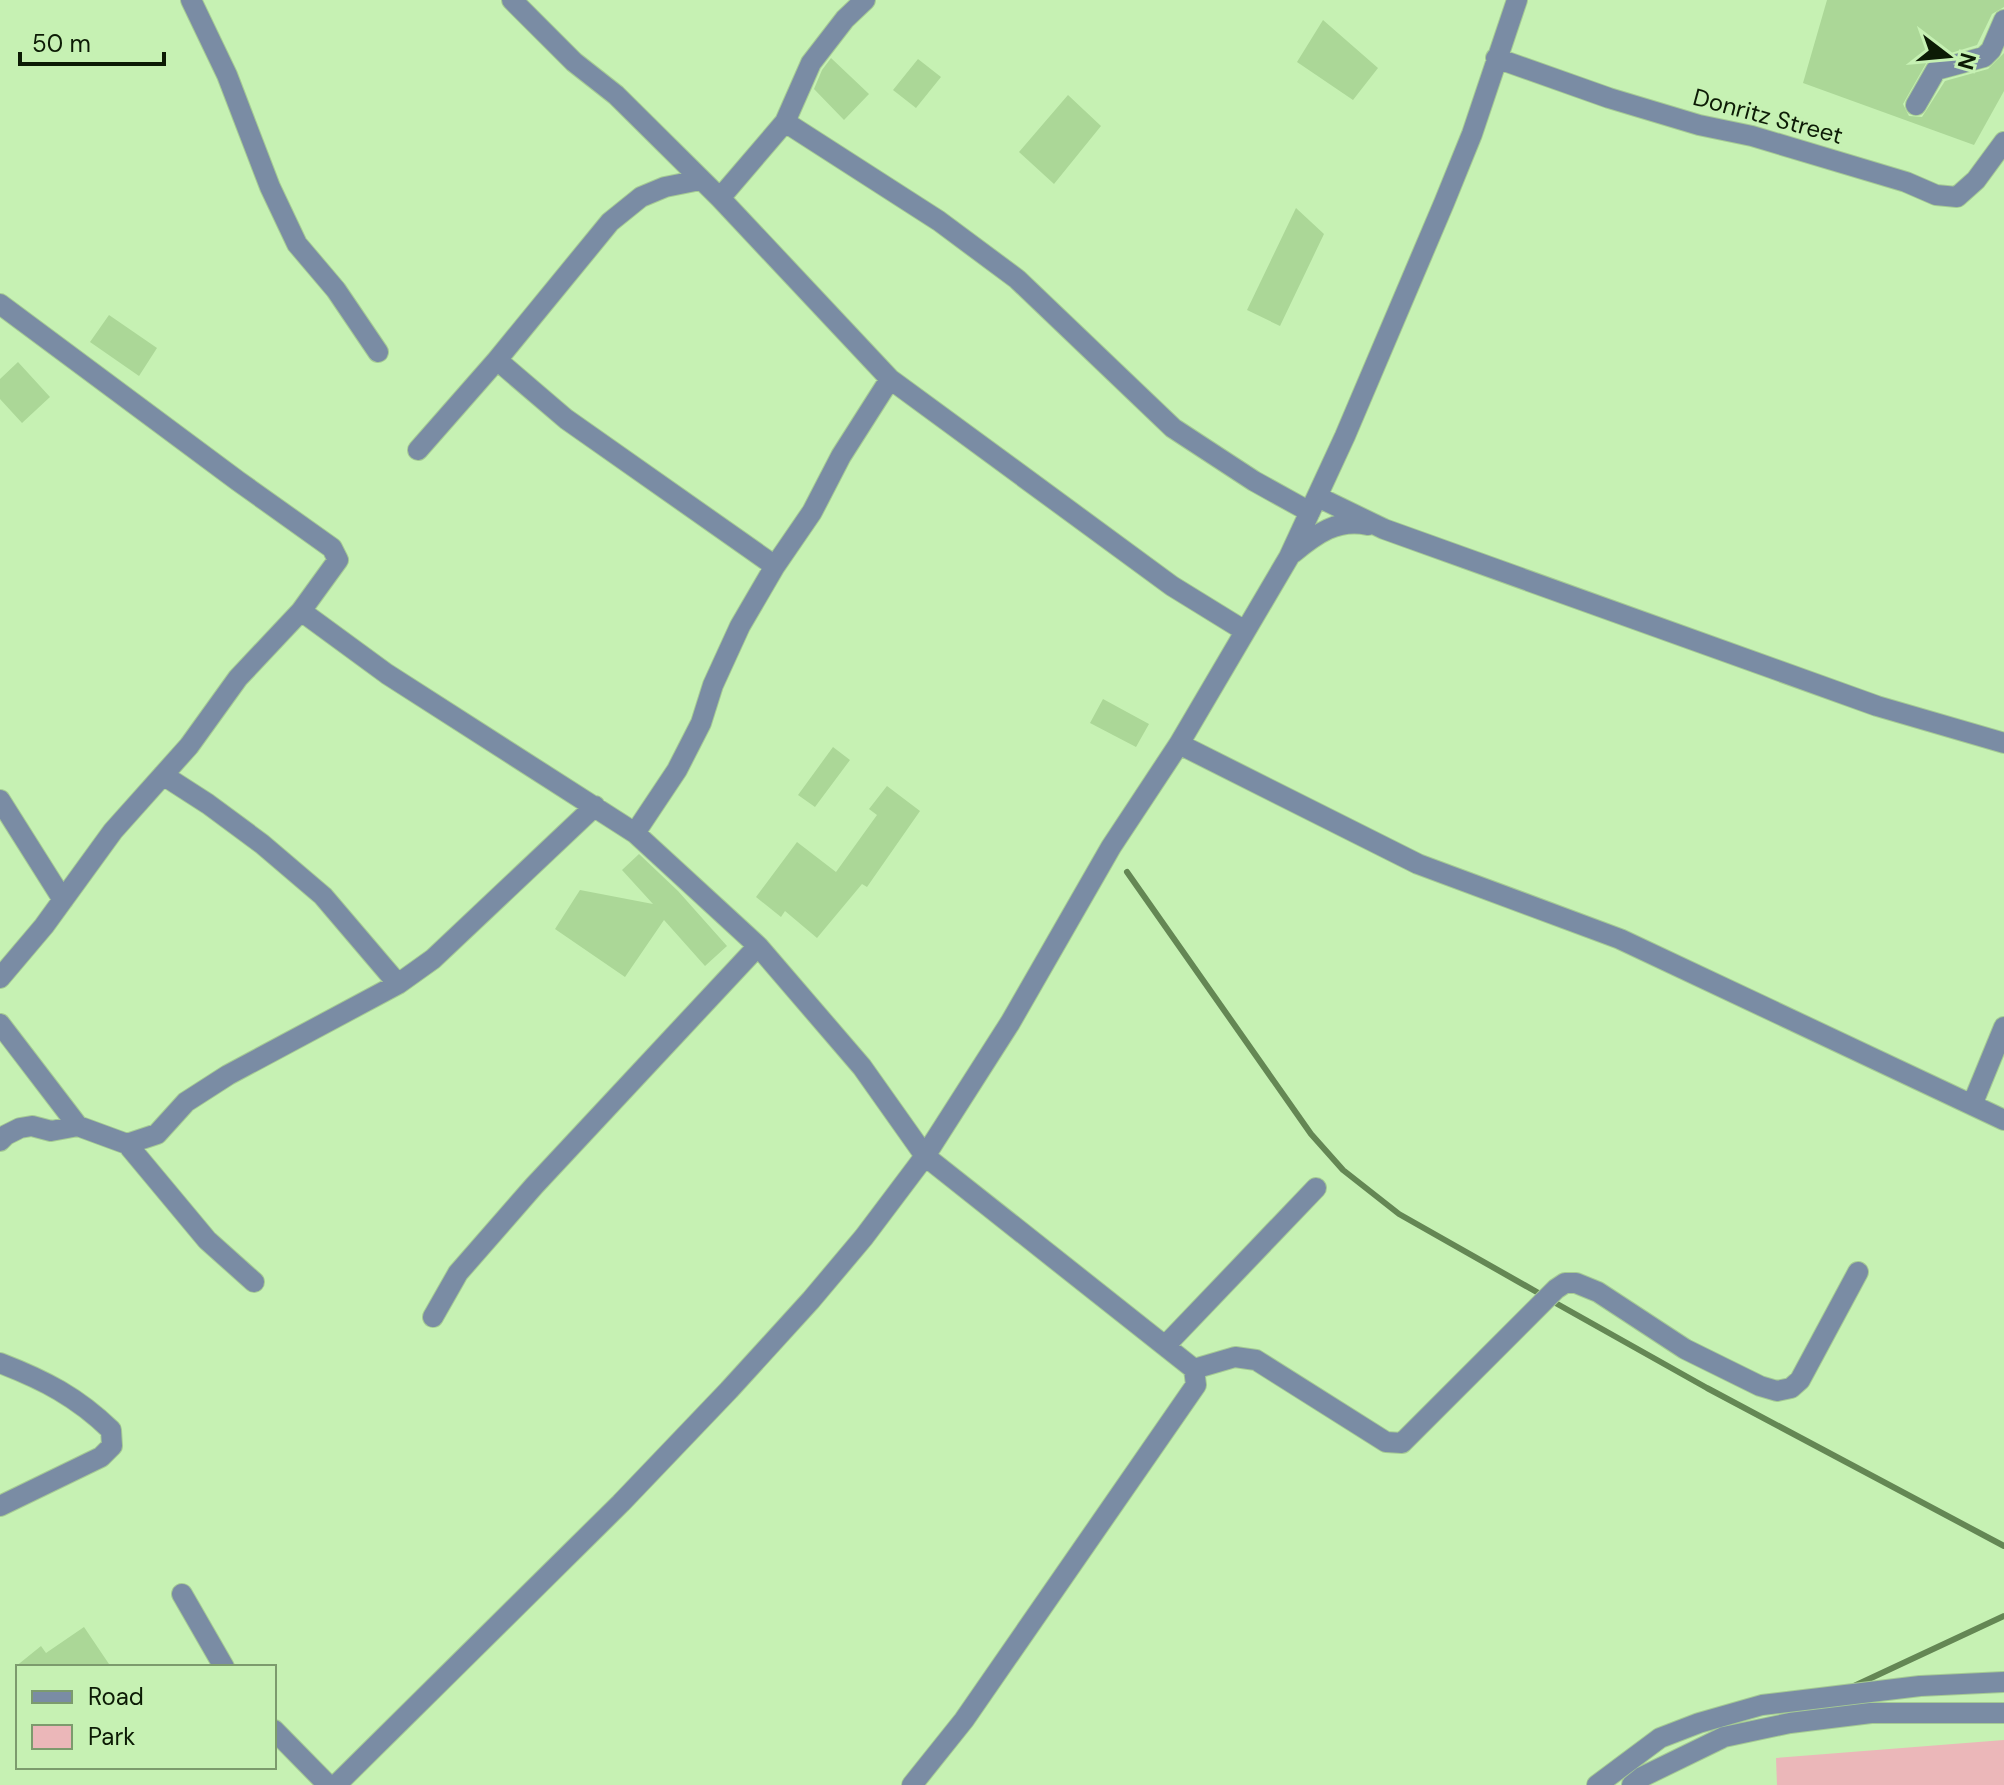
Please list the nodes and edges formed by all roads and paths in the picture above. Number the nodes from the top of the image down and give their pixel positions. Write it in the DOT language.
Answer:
graph roads {
  1 [pos="191,0"];
  2 [pos="512,0"];
  3 [pos="865,0"];
  4 [pos="1517,0"];
  5 [pos="2004,20"];
  6 [pos="1496,58"];
  7 [pos="1916,105"];
  8 [pos="785,122"];
  9 [pos="2004,142"];
  10 [pos="700,180"];
  11 [pos="720,198"];
  12 [pos="0,304"];
  13 [pos="378,352"];
  14 [pos="497,360"];
  15 [pos="890,379"];
  16 [pos="418,450"];
  17 [pos="1314,505"];
  18 [pos="1384,529"];
  19 [pos="1289,557"];
  20 [pos="775,566"];
  21 [pos="301,611"];
  22 [pos="1245,631"];
  23 [pos="2003,739"];
  24 [pos="1179,744"];
  25 [pos="163,775"];
  26 [pos="0,800"];
  27 [pos="595,806"];
  28 [pos="635,833"];
  29 [pos="63,900"];
  30 [pos="758,946"];
  31 [pos="0,978"];
  32 [pos="398,984"];
  33 [pos="0,1024"];
  34 [pos="2004,1027"];
  35 [pos="1972,1105"];
  36 [pos="2004,1120"];
  37 [pos="78,1126"];
  38 [pos="0,1141"];
  39 [pos="127,1144"];
  40 [pos="925,1156"];
  41 [pos="1316,1188"];
  42 [pos="1858,1272"];
  43 [pos="254,1282"];
  44 [pos="433,1317"];
  45 [pos="1165,1346"];
  46 [pos="0,1363"];
  47 [pos="1194,1369"];
  48 [pos="0,1506"];
  49 [pos="182,1594"];
  50 [pos="223,1665"];
  51 [pos="2004,1682"];
  52 [pos="2004,1713"];
  53 [pos="276,1732"];
  54 [pos="328,1785"];
  55 [pos="336,1785"];
  56 [pos="912,1785"];
  57 [pos="1597,1785"];
  58 [pos="1632,1785"];
  1 -- 13 [label="street"];
  2 -- 10 [label="street"];
  3 -- 8 [label="street"];
  4 -- 6 [label="street"];
  5 -- 7 [label="street"];
  6 -- 9 [label="street, Donritz Street"];
  6 -- 17 [label="street"];
  8 -- 11 [label="street"];
  8 -- 17 [label="street"];
  10 -- 11 [label="street"];
  10 -- 14 [label="street"];
  11 -- 15 [label="street"];
  12 -- 21 [label="street"];
  14 -- 16 [label="street"];
  14 -- 20 [label="street"];
  15 -- 20 [label="street"];
  15 -- 22 [label="street"];
  17 -- 18 [label="street"];
  17 -- 19 [label="street"];
  18 -- 19 [label="street"];
  18 -- 23 [label="street"];
  19 -- 22 [label="street"];
  20 -- 28 [label="street"];
  21 -- 25 [label="street"];
  21 -- 27 [label="street"];
  22 -- 24 [label="street"];
  24 -- 35 [label="street"];
  24 -- 40 [label="street"];
  25 -- 29 [label="street"];
  25 -- 32 [label="street"];
  26 -- 29 [label="street"];
  27 -- 28 [label="street"];
  27 -- 32 [label="street"];
  28 -- 30 [label="street"];
  29 -- 31 [label="street"];
  30 -- 40 [label="street"];
  30 -- 44 [label="street"];
  32 -- 39 [label="street"];
  33 -- 37 [label="street"];
  34 -- 35 [label="street"];
  35 -- 36 [label="street"];
  37 -- 38 [label="street"];
  37 -- 39 [label="street"];
  39 -- 43 [label="street"];
  40 -- 45 [label="street"];
  40 -- 55 [label="street"];
  41 -- 45 [label="street"];
  42 -- 47 [label="street"];
  45 -- 47 [label="street"];
  46 -- 48 [label="street"];
  47 -- 56 [label="street"];
  49 -- 50 [label="street"];
  51 -- 57 [label="street"];
  52 -- 58 [label="street"];
  53 -- 54 [label="street"];
}
